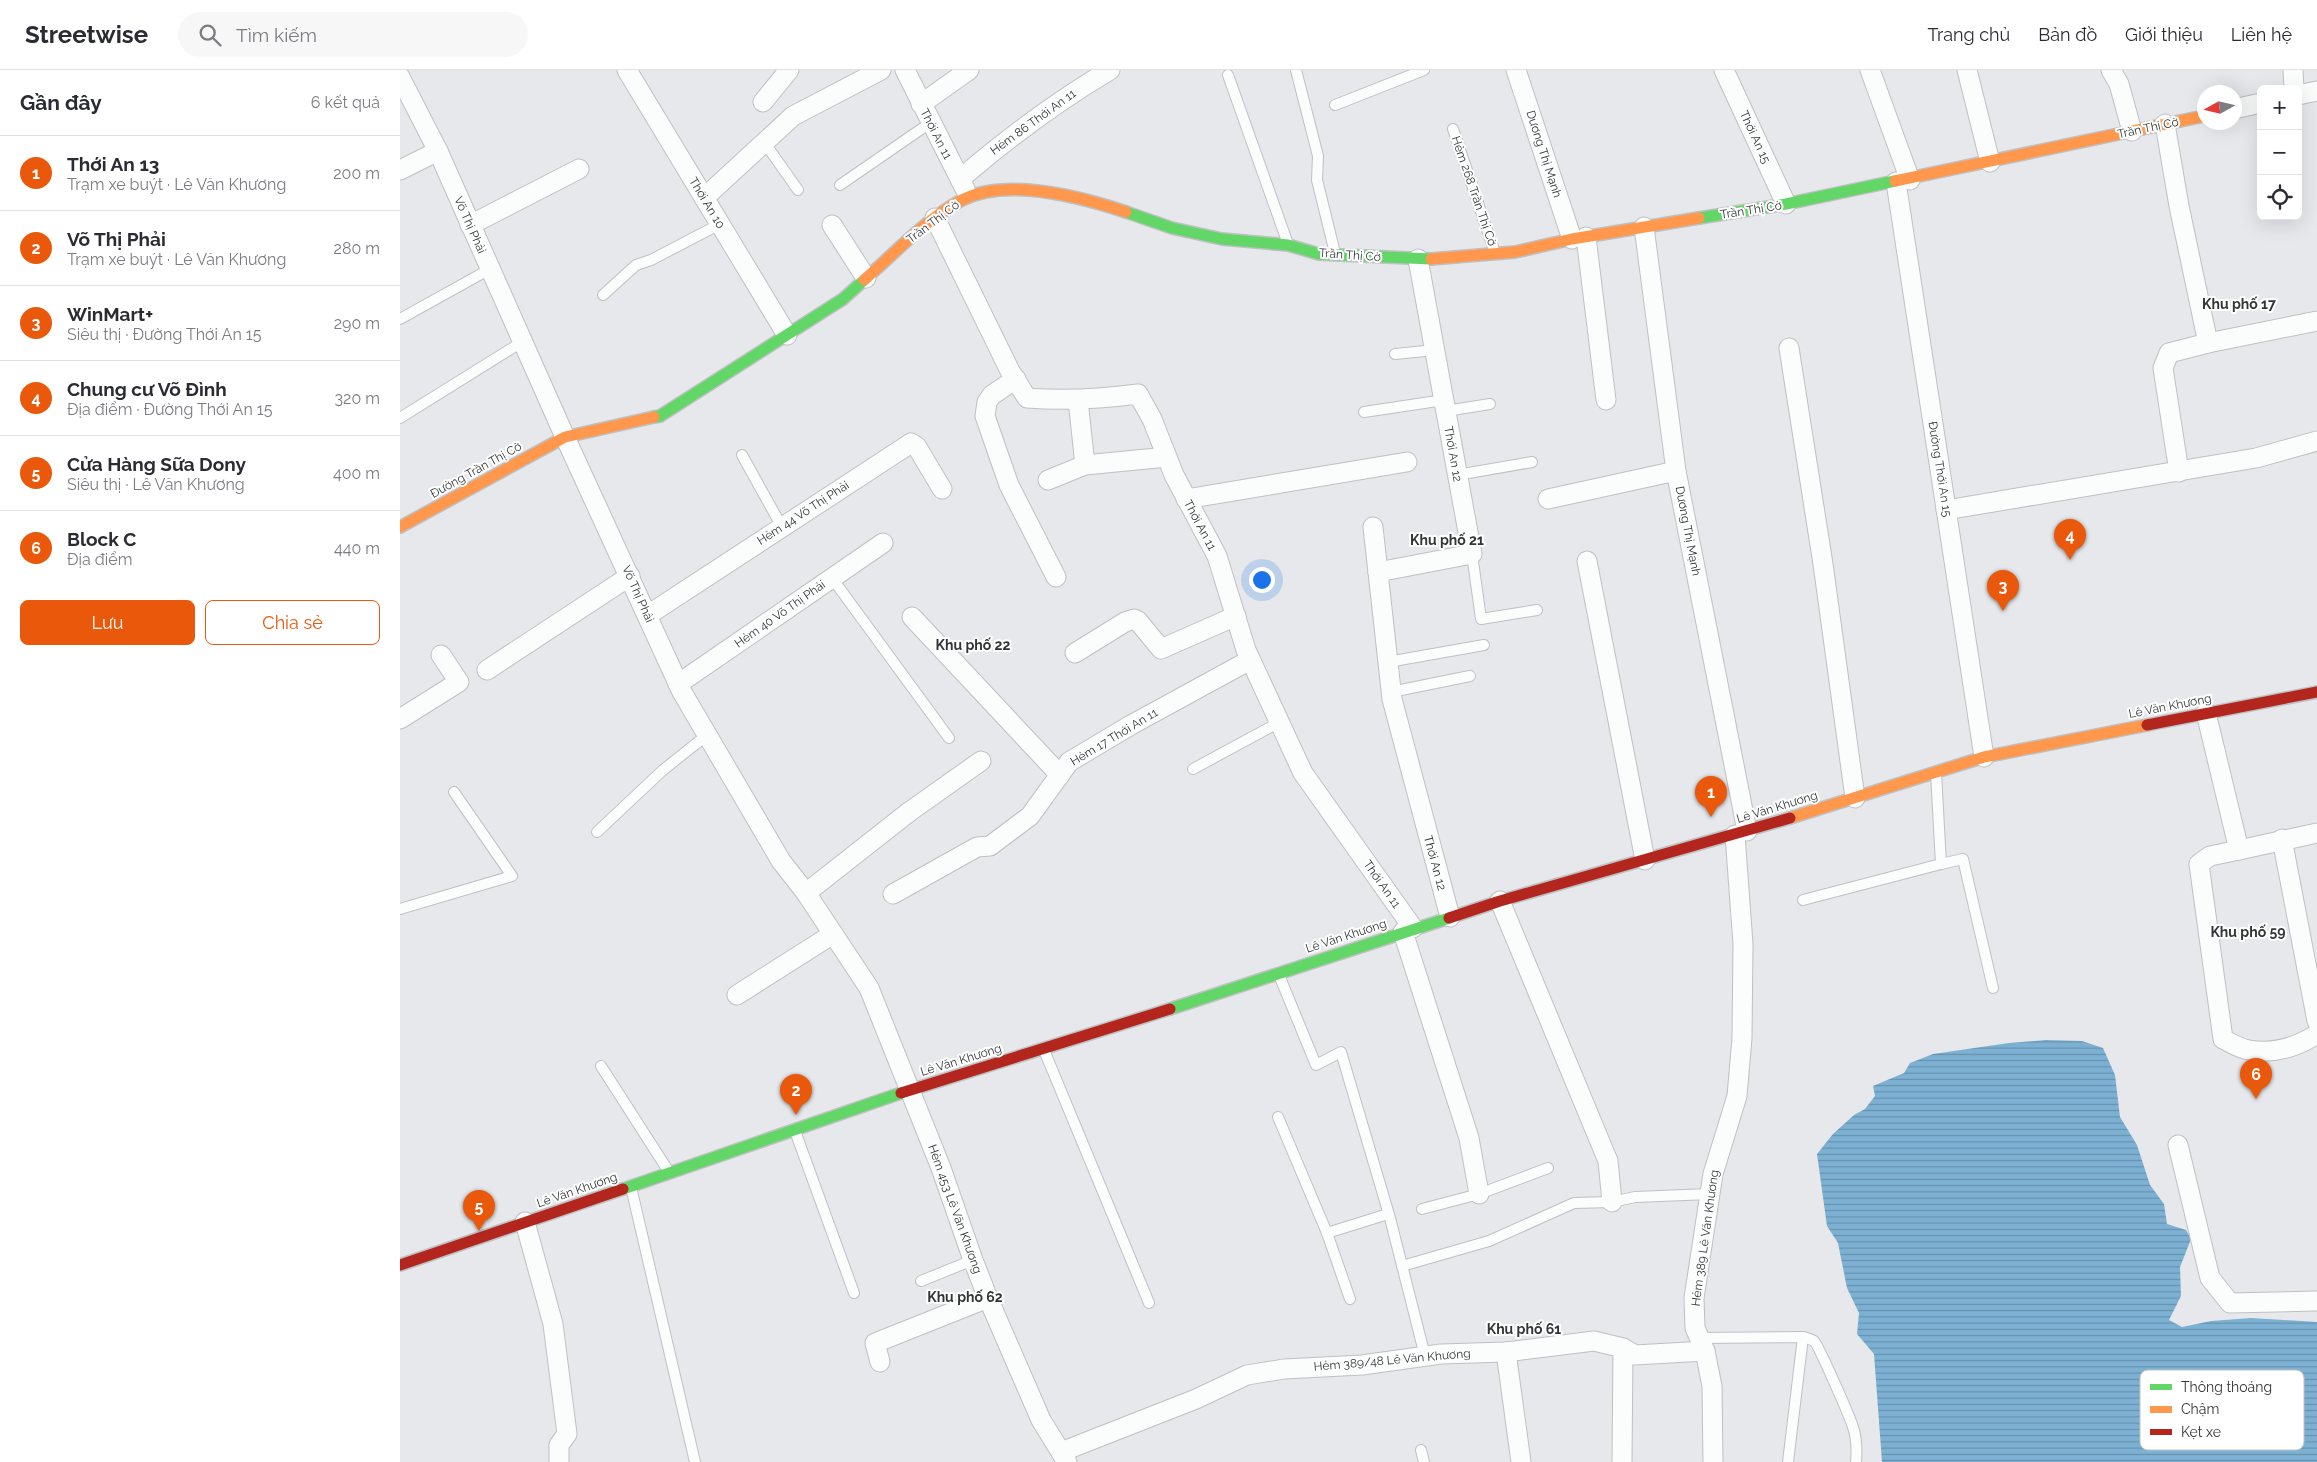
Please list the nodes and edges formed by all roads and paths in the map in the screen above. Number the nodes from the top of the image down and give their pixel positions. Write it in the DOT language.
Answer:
graph roads {
  1 [pos="627,70"];
  2 [pos="789,70"];
  3 [pos="881,70"];
  4 [pos="905,70"];
  5 [pos="969,70"];
  6 [pos="1110,70"];
  7 [pos="1296,70"];
  8 [pos="1424,70"];
  9 [pos="1516,70"];
  10 [pos="1724,70"];
  11 [pos="1870,70"];
  12 [pos="1967,70"];
  13 [pos="2111,70"];
  14 [pos="2293,70"];
  15 [pos="1228,75"];
  16 [pos="402,84"];
  17 [pos="2294,85"];
  18 [pos="2317,91"];
  19 [pos="2302,94"];
  20 [pos="763,102"];
  21 [pos="921,104"];
  22 [pos="2257,104"];
  23 [pos="1335,105"];
  24 [pos="2242,107"];
  25 [pos="2197,117"];
  26 [pos="930,123"];
  27 [pos="2165,124"];
  28 [pos="1453,129"];
  29 [pos="2132,131"];
  30 [pos="764,142"];
  31 [pos="438,151"];
  32 [pos="1990,162"];
  33 [pos="579,169"];
  34 [pos="400,170"];
  35 [pos="960,179"];
  36 [pos="1903,181"];
  37 [pos="840,184"];
  38 [pos="798,190"];
  39 [pos="969,197"];
  40 [pos="704,198"];
  41 [pos="1786,204"];
  42 [pos="935,218"];
  43 [pos="720,224"];
  44 [pos="470,225"];
  45 [pos="832,225"];
  46 [pos="1644,228"];
  47 [pos="1579,238"];
  48 [pos="1288,245"];
  49 [pos="1336,254"];
  50 [pos="1496,254"];
  51 [pos="1418,259"];
  52 [pos="490,269"];
  53 [pos="866,278"];
  54 [pos="602,295"];
  55 [pos="400,319"];
  56 [pos="2317,321"];
  57 [pos="787,335"];
  58 [pos="522,342"];
  59 [pos="2208,343"];
  60 [pos="1789,348"];
  61 [pos="1435,350"];
  62 [pos="1395,354"];
  63 [pos="1016,379"];
  64 [pos="1078,400"];
  65 [pos="1606,400"];
  66 [pos="1490,404"];
  67 [pos="1445,406"];
  68 [pos="1364,412"];
  69 [pos="400,418"];
  70 [pos="565,437"];
  71 [pos="2317,441"];
  72 [pos="742,455"];
  73 [pos="1167,457"];
  74 [pos="1407,462"];
  75 [pos="1532,462"];
  76 [pos="1085,465"];
  77 [pos="1676,471"];
  78 [pos="2179,472"];
  79 [pos="1457,475"];
  80 [pos="1048,480"];
  81 [pos="942,489"];
  82 [pos="1548,498"];
  83 [pos="1186,499"];
  84 [pos="1946,510"];
  85 [pos="782,526"];
  86 [pos="400,527"];
  87 [pos="1373,527"];
  88 [pos="883,543"];
  89 [pos="1472,554"];
  90 [pos="1587,561"];
  91 [pos="1378,572"];
  92 [pos="630,576"];
  93 [pos="1056,577"];
  94 [pos="832,578"];
  95 [pos="1537,610"];
  96 [pos="648,615"];
  97 [pos="1236,616"];
  98 [pos="912,617"];
  99 [pos="1484,645"];
  100 [pos="1075,653"];
  101 [pos="441,655"];
  102 [pos="1250,660"];
  103 [pos="1388,662"];
  104 [pos="487,670"];
  105 [pos="1470,676"];
  106 [pos="678,684"];
  107 [pos="1391,692"];
  108 [pos="2317,692"];
  109 [pos="2206,713"];
  110 [pos="400,718"];
  111 [pos="1278,723"];
  112 [pos="707,735"];
  113 [pos="949,738"];
  114 [pos="1984,757"];
  115 [pos="981,761"];
  116 [pos="1193,769"];
  117 [pos="1936,772"];
  118 [pos="1060,775"];
  119 [pos="454,792"];
  120 [pos="1855,798"];
  121 [pos="597,832"];
  122 [pos="2317,832"];
  123 [pos="1741,833"];
  124 [pos="2282,839"];
  125 [pos="2239,850"];
  126 [pos="1645,860"];
  127 [pos="1941,864"];
  128 [pos="806,893"];
  129 [pos="893,894"];
  130 [pos="1803,900"];
  131 [pos="1500,901"];
  132 [pos="400,908"];
  133 [pos="1450,918"];
  134 [pos="1408,930"];
  135 [pos="833,934"];
  136 [pos="1278,973"];
  137 [pos="1994,988"];
  138 [pos="737,995"];
  139 [pos="2317,1021"];
  140 [pos="2317,1034"];
  141 [pos="1044,1049"];
  142 [pos="601,1066"];
  143 [pos="910,1090"];
  144 [pos="1278,1117"];
  145 [pos="794,1130"];
  146 [pos="2178,1146"];
  147 [pos="1548,1168"];
  148 [pos="669,1172"];
  149 [pos="631,1186"];
  150 [pos="1479,1194"];
  151 [pos="1710,1194"];
  152 [pos="1612,1202"];
  153 [pos="1422,1209"];
  154 [pos="1388,1214"];
  155 [pos="525,1222"];
  156 [pos="1327,1233"];
  157 [pos="972,1260"];
  158 [pos="400,1265"];
  159 [pos="1402,1266"];
  160 [pos="921,1281"];
  161 [pos="854,1293"];
  162 [pos="988,1298"];
  163 [pos="1350,1298"];
  164 [pos="2317,1300"];
  165 [pos="1149,1303"];
  166 [pos="1803,1337"];
  167 [pos="1702,1345"];
  168 [pos="1623,1348"];
  169 [pos="1506,1352"];
  170 [pos="1425,1356"];
  171 [pos="880,1362"];
  172 [pos="1421,1450"];
  173 [pos="1064,1457"];
  174 [pos="559,1462"];
  175 [pos="695,1462"];
  176 [pos="1424,1462"];
  177 [pos="1521,1462"];
  178 [pos="1622,1462"];
  179 [pos="1713,1462"];
  180 [pos="1788,1462"];
  181 [pos="1856,1462"];
  1 -- 40 [label="street, Thới An 10"];
  2 -- 20 [label="street"];
  3 -- 30 [label="street"];
  4 -- 21 [label="street, Thới An 11"];
  5 -- 21 [label="street"];
  6 -- 35 [label="street, Hẻm 86 Thới An 11"];
  7 -- 49 [label="lane"];
  8 -- 23 [label="lane"];
  9 -- 47 [label="street, Dương Thị Mạnh"];
  10 -- 41 [label="street, Thới An 15"];
  11 -- 36 [label="street, Đường Thới An 15"];
  12 -- 32 [label="street"];
  13 -- 29 [label="street"];
  14 -- 17 [label="street"];
  15 -- 48 [label="lane"];
  16 -- 31 [label="street, Võ Thị Phải"];
  18 -- 19 [label="street"];
  21 -- 26 [label="street, Thới An 11"];
  22 -- 24 [label="street"];
  25 -- 27 [label="main road, Trần Thị Cờ"];
  26 -- 35 [label="street, Thới An 11"];
  26 -- 37 [label="lane"];
  27 -- 29 [label="main road, Trần Thị Cờ"];
  27 -- 59 [label="street"];
  28 -- 50 [label="lane, Hẻm 268 Trần Thị Cờ"];
  29 -- 32 [label="main road, Trần Thị Cờ"];
  30 -- 38 [label="lane"];
  30 -- 40 [label="street"];
  31 -- 34 [label="street"];
  31 -- 44 [label="street, Võ Thị Phải"];
  32 -- 36 [label="main road, Trần Thị Cờ"];
  33 -- 44 [label="street"];
  35 -- 39 [label="street, Thới An 11"];
  36 -- 41 [label="main road, Trần Thị Cờ"];
  36 -- 84 [label="street, Đường Thới An 15"];
  39 -- 42 [label="main road, Trần Thị Cờ"];
  39 -- 48 [label="main road, Trần Thị Cờ"];
  40 -- 43 [label="street, Thới An 10"];
  41 -- 46 [label="main road, Trần Thị Cờ"];
  42 -- 53 [label="main road, Trần Thị Cờ"];
  42 -- 63 [label="street, Thới An 11"];
  43 -- 54 [label="lane"];
  43 -- 57 [label="street, Thới An 10"];
  44 -- 52 [label="street, Võ Thị Phải"];
  45 -- 53 [label="street"];
  46 -- 47 [label="main road, Trần Thị Cờ"];
  46 -- 77 [label="street, Dương Thị Mạnh"];
  47 -- 50 [label="main road, Trần Thị Cờ"];
  47 -- 65 [label="street, Dương Thị Mạnh"];
  48 -- 49 [label="main road, Trần Thị Cờ"];
  49 -- 51 [label="main road, Trần Thị Cờ"];
  50 -- 51 [label="main road, Trần Thị Cờ"];
  51 -- 61 [label="street, Thới An 12"];
  52 -- 55 [label="lane"];
  52 -- 58 [label="street, Võ Thị Phải"];
  53 -- 57 [label="main road, Trần Thị Cờ"];
  56 -- 59 [label="street"];
  57 -- 70 [label="main road, Trần Thị Cờ"];
  58 -- 69 [label="lane"];
  58 -- 70 [label="street, Võ Thị Phải"];
  59 -- 78 [label="street"];
  60 -- 120 [label="street"];
  61 -- 62 [label="lane"];
  61 -- 67 [label="street, Thới An 12"];
  63 -- 64 [label="street, Thới An 11"];
  63 -- 93 [label="street"];
  64 -- 73 [label="street, Thới An 11"];
  64 -- 76 [label="street"];
  66 -- 67 [label="lane"];
  67 -- 68 [label="lane"];
  67 -- 79 [label="street, Thới An 12"];
  70 -- 86 [label="main road, Đường Trần Thị Cờ"];
  70 -- 92 [label="street, Võ Thị Phải"];
  71 -- 78 [label="street"];
  72 -- 85 [label="lane"];
  73 -- 76 [label="street"];
  73 -- 83 [label="street, Thới An 11"];
  74 -- 83 [label="street"];
  75 -- 79 [label="lane"];
  76 -- 80 [label="street"];
  77 -- 82 [label="street"];
  77 -- 123 [label="street, Dương Thị Mạnh"];
  78 -- 84 [label="street"];
  79 -- 89 [label="street, Thới An 12"];
  81 -- 85 [label="street, Hẻm 44 Võ Thị Phải"];
  83 -- 97 [label="street, Thới An 11"];
  84 -- 114 [label="street, Đường Thới An 15"];
  85 -- 96 [label="street, Hẻm 44 Võ Thị Phải"];
  87 -- 91 [label="street, Thới An 12"];
  88 -- 94 [label="street, Hẻm 40 Võ Thị Phải"];
  89 -- 91 [label="street"];
  89 -- 95 [label="lane"];
  90 -- 126 [label="street"];
  91 -- 103 [label="street, Thới An 12"];
  92 -- 96 [label="street, Võ Thị Phải"];
  92 -- 104 [label="street"];
  94 -- 106 [label="street, Hẻm 40 Võ Thị Phải"];
  94 -- 113 [label="lane"];
  96 -- 106 [label="street, Võ Thị Phải"];
  97 -- 100 [label="street"];
  97 -- 102 [label="street, Thới An 11"];
  98 -- 118 [label="street"];
  99 -- 103 [label="lane"];
  101 -- 110 [label="street"];
  102 -- 111 [label="street, Thới An 11"];
  102 -- 118 [label="street, Hẻm 17 Thới An 11"];
  103 -- 107 [label="street, Thới An 12"];
  105 -- 107 [label="lane"];
  106 -- 112 [label="street, Võ Thị Phải"];
  107 -- 133 [label="street, Thới An 12"];
  108 -- 109 [label="main road, Lê Văn Khương"];
  109 -- 114 [label="main road, Lê Văn Khương"];
  109 -- 125 [label="street"];
  111 -- 116 [label="lane"];
  111 -- 134 [label="street, Thới An 11"];
  112 -- 121 [label="lane"];
  112 -- 128 [label="street, Võ Thị Phải"];
  114 -- 117 [label="main road, Lê Văn Khương"];
  115 -- 128 [label="street"];
  117 -- 120 [label="main road, Lê Văn Khương"];
  117 -- 127 [label="lane"];
  118 -- 129 [label="street, Hẻm 17 Thới An 11"];
  119 -- 132 [label="lane"];
  120 -- 123 [label="main road, Lê Văn Khương"];
  122 -- 124 [label="street"];
  123 -- 126 [label="main road, Lê Văn Khương"];
  123 -- 151 [label="street, Hẻm 389 Lê Văn Khương"];
  124 -- 125 [label="street"];
  124 -- 139 [label="street"];
  125 -- 140 [label="street"];
  126 -- 131 [label="main road, Lê Văn Khương"];
  127 -- 130 [label="lane"];
  127 -- 137 [label="lane"];
  128 -- 135 [label="street, Võ Thị Phải"];
  131 -- 133 [label="main road, Lê Văn Khương"];
  131 -- 152 [label="street"];
  133 -- 134 [label="main road, Lê Văn Khương"];
  134 -- 136 [label="main road, Lê Văn Khương"];
  134 -- 150 [label="street, Thới An 11"];
  135 -- 138 [label="street"];
  135 -- 143 [label="street, Võ Thị Phải"];
  136 -- 141 [label="main road, Lê Văn Khương"];
  136 -- 154 [label="lane"];
  141 -- 143 [label="main road, Lê Văn Khương"];
  141 -- 165 [label="lane"];
  142 -- 148 [label="lane"];
  143 -- 145 [label="main road, Lê Văn Khương"];
  143 -- 157 [label="street, Hẻm 453 Lê Văn Khương"];
  144 -- 156 [label="lane"];
  145 -- 148 [label="main road, Lê Văn Khương"];
  145 -- 161 [label="lane"];
  146 -- 164 [label="street"];
  147 -- 150 [label="lane"];
  148 -- 149 [label="main road, Lê Văn Khương"];
  149 -- 155 [label="main road, Lê Văn Khương"];
  149 -- 175 [label="lane"];
  150 -- 153 [label="lane"];
  151 -- 152 [label="lane"];
  151 -- 167 [label="street, Hẻm 389 Lê Văn Khương"];
  152 -- 159 [label="lane"];
  154 -- 156 [label="lane"];
  154 -- 159 [label="lane"];
  155 -- 158 [label="main road, Lê Văn Khương"];
  155 -- 174 [label="street"];
  156 -- 163 [label="lane"];
  157 -- 160 [label="lane"];
  157 -- 162 [label="street, Hẻm 453 Lê Văn Khương"];
  159 -- 170 [label="lane"];
  162 -- 171 [label="street"];
  162 -- 173 [label="street, Hẻm 453 Lê Văn Khương"];
  166 -- 167 [label="lane"];
  166 -- 180 [label="lane"];
  166 -- 181 [label="lane"];
  167 -- 168 [label="street, Hẻm 389/48 Lê Văn Khương"];
  167 -- 179 [label="street, Hẻm 389 Lê Văn Khương"];
  168 -- 169 [label="street, Hẻm 389/48 Lê Văn Khương"];
  168 -- 178 [label="street"];
  169 -- 170 [label="street, Hẻm 389/48 Lê Văn Khương"];
  169 -- 177 [label="street"];
  170 -- 173 [label="street, Hẻm 389/48 Lê Văn Khương"];
  172 -- 176 [label="lane"];
}
